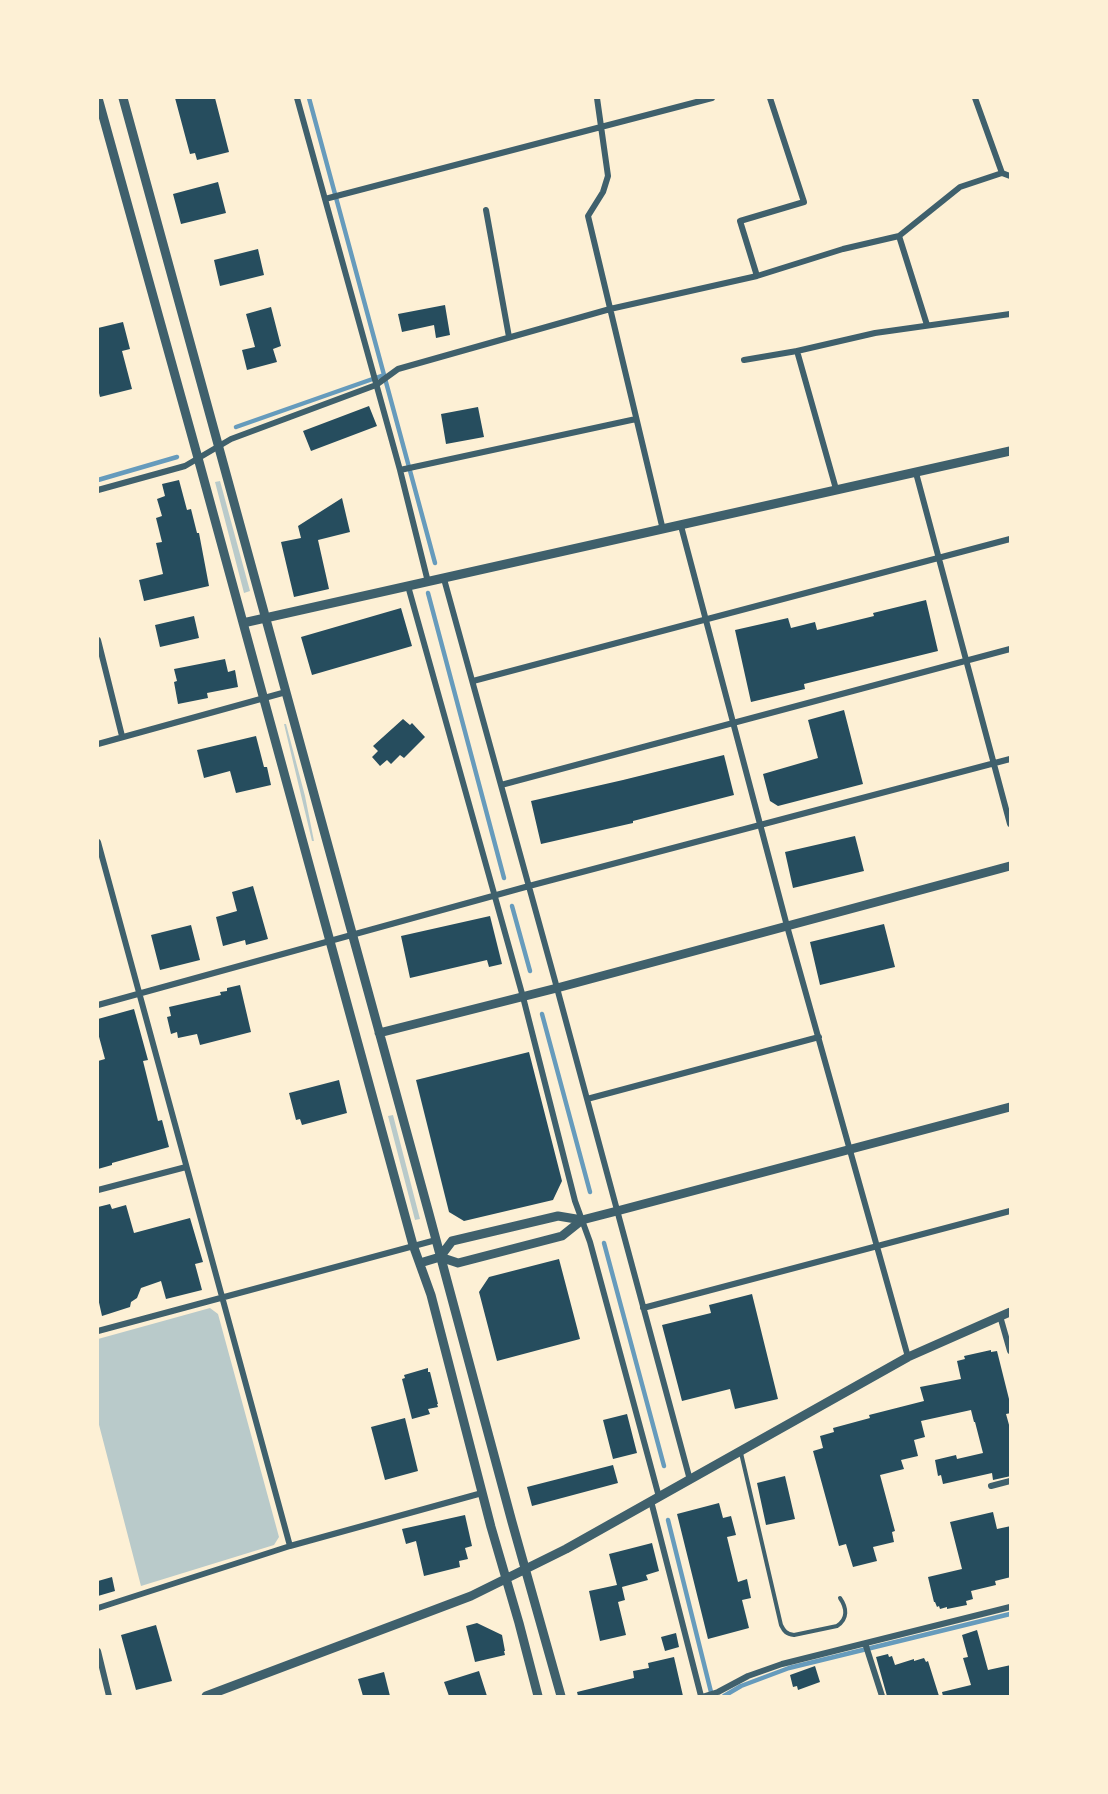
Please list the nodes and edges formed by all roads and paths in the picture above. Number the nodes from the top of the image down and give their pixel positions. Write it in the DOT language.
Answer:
graph roads {
  1 [pos="98,98"];
  2 [pos="123,98"];
  3 [pos="297,98"];
  4 [pos="597,98"];
  5 [pos="712,98"];
  6 [pos="770,98"];
  7 [pos="975,98"];
  8 [pos="601,126"];
  9 [pos="1002,172"];
  10 [pos="1011,176"];
  11 [pos="328,198"];
  12 [pos="486,210"];
  13 [pos="899,236"];
  14 [pos="757,276"];
  15 [pos="610,309"];
  16 [pos="1011,314"];
  17 [pos="927,325"];
  18 [pos="509,337"];
  19 [pos="797,351"];
  20 [pos="744,360"];
  21 [pos="377,381"];
  22 [pos="636,419"];
  23 [pos="218,447"];
  24 [pos="1011,451"];
  25 [pos="198,458"];
  26 [pos="402,470"];
  27 [pos="916,472"];
  28 [pos="836,489"];
  29 [pos="98,490"];
  30 [pos="681,526"];
  31 [pos="663,530"];
  32 [pos="1011,539"];
  33 [pos="939,557"];
  34 [pos="444,579"];
  35 [pos="428,582"];
  36 [pos="408,586"];
  37 [pos="266,618"];
  38 [pos="706,619"];
  39 [pos="243,623"];
  40 [pos="98,640"];
  41 [pos="1011,649"];
  42 [pos="966,660"];
  43 [pos="473,681"];
  44 [pos="286,692"];
  45 [pos="263,698"];
  46 [pos="734,723"];
  47 [pos="122,736"];
  48 [pos="98,744"];
  49 [pos="1011,759"];
  50 [pos="994,764"];
  51 [pos="501,785"];
  52 [pos="1011,824"];
  53 [pos="761,826"];
  54 [pos="98,842"];
  55 [pos="1011,866"];
  56 [pos="529,886"];
  57 [pos="495,895"];
  58 [pos="788,926"];
  59 [pos="353,935"];
  60 [pos="331,941"];
  61 [pos="557,988"];
  62 [pos="138,994"];
  63 [pos="523,997"];
  64 [pos="98,1005"];
  65 [pos="380,1032"];
  66 [pos="819,1037"];
  67 [pos="587,1099"];
  68 [pos="1011,1107"];
  69 [pos="850,1149"];
  70 [pos="186,1167"];
  71 [pos="98,1190"];
  72 [pos="617,1211"];
  73 [pos="1011,1211"];
  74 [pos="582,1220"];
  75 [pos="436,1240"];
  76 [pos="413,1245"];
  77 [pos="877,1246"];
  78 [pos="440,1257"];
  79 [pos="420,1263"];
  80 [pos="221,1297"];
  81 [pos="643,1308"];
  82 [pos="1011,1312"];
  83 [pos="1000,1316"];
  84 [pos="98,1329"];
  85 [pos="1011,1351"];
  86 [pos="908,1357"];
  87 [pos="741,1451"];
  88 [pos="690,1480"];
  89 [pos="1011,1481"];
  90 [pos="991,1486"];
  91 [pos="482,1493"];
  92 [pos="655,1499"];
  93 [pos="290,1546"];
  94 [pos="525,1569"];
  95 [pos="506,1579"];
  96 [pos="840,1598"];
  97 [pos="1011,1607"];
  98 [pos="98,1608"];
  99 [pos="866,1648"];
  100 [pos="98,1651"];
  101 [pos="109,1696"];
  102 [pos="206,1696"];
  103 [pos="538,1696"];
  104 [pos="561,1696"];
  105 [pos="705,1696"];
  106 [pos="882,1696"];
  1 -- 25 [label="street"];
  2 -- 23 [label="street"];
  3 -- 11 [label="street"];
  4 -- 8 [label="street"];
  5 -- 8 [label="street"];
  6 -- 14 [label="street"];
  7 -- 9 [label="street"];
  8 -- 11 [label="street"];
  8 -- 15 [label="street"];
  9 -- 10 [label="street"];
  9 -- 13 [label="street"];
  11 -- 21 [label="street"];
  12 -- 18 [label="street"];
  13 -- 14 [label="street"];
  13 -- 17 [label="street"];
  14 -- 15 [label="street"];
  15 -- 18 [label="street"];
  15 -- 22 [label="street"];
  16 -- 17 [label="street"];
  17 -- 19 [label="street"];
  18 -- 21 [label="street"];
  19 -- 20 [label="street"];
  19 -- 28 [label="street"];
  21 -- 23 [label="street"];
  21 -- 26 [label="street"];
  22 -- 26 [label="street"];
  22 -- 31 [label="street"];
  23 -- 25 [label="street"];
  23 -- 37 [label="street"];
  24 -- 27 [label="street"];
  25 -- 29 [label="street"];
  25 -- 39 [label="street"];
  26 -- 35 [label="street"];
  27 -- 28 [label="street"];
  27 -- 33 [label="street"];
  28 -- 30 [label="street"];
  30 -- 31 [label="street"];
  30 -- 38 [label="street"];
  31 -- 34 [label="street"];
  32 -- 33 [label="street"];
  33 -- 38 [label="street"];
  33 -- 42 [label="street"];
  34 -- 35 [label="street"];
  34 -- 43 [label="street"];
  35 -- 36 [label="street"];
  36 -- 37 [label="street"];
  36 -- 57 [label="street"];
  37 -- 39 [label="street"];
  37 -- 44 [label="street"];
  38 -- 43 [label="street"];
  38 -- 46 [label="street"];
  39 -- 45 [label="street"];
  40 -- 47 [label="street"];
  41 -- 42 [label="street"];
  42 -- 46 [label="street"];
  42 -- 50 [label="street"];
  43 -- 51 [label="street"];
  44 -- 45 [label="street"];
  44 -- 59 [label="street"];
  45 -- 47 [label="street"];
  45 -- 60 [label="street"];
  46 -- 51 [label="street"];
  46 -- 53 [label="street"];
  47 -- 48 [label="street"];
  49 -- 50 [label="street"];
  50 -- 52 [label="street"];
  50 -- 53 [label="street"];
  51 -- 56 [label="street"];
  53 -- 56 [label="street"];
  53 -- 58 [label="street"];
  54 -- 62 [label="street"];
  55 -- 58 [label="street"];
  56 -- 57 [label="street"];
  56 -- 61 [label="street"];
  57 -- 59 [label="street"];
  57 -- 63 [label="street"];
  58 -- 61 [label="street"];
  58 -- 66 [label="street"];
  59 -- 60 [label="street"];
  59 -- 65 [label="street"];
  60 -- 62 [label="street"];
  60 -- 76 [label="street"];
  61 -- 63 [label="street"];
  61 -- 67 [label="street"];
  62 -- 64 [label="street"];
  62 -- 70 [label="street"];
  63 -- 65 [label="street"];
  63 -- 74 [label="street"];
  65 -- 75 [label="street"];
  66 -- 67 [label="street"];
  66 -- 69 [label="street"];
  67 -- 72 [label="street"];
  68 -- 69 [label="street"];
  69 -- 72 [label="street"];
  69 -- 77 [label="street"];
  70 -- 71 [label="street"];
  70 -- 80 [label="street"];
  72 -- 74 [label="street"];
  72 -- 81 [label="street"];
  73 -- 77 [label="street"];
  74 -- 78 [label="street"];
  74 -- 78 [label="street"];
  74 -- 92 [label="street"];
  75 -- 76 [label="street"];
  75 -- 78 [label="street"];
  76 -- 79 [label="street"];
  76 -- 80 [label="street"];
  77 -- 81 [label="street"];
  77 -- 86 [label="street"];
  78 -- 79 [label="street"];
  78 -- 94 [label="street"];
  79 -- 91 [label="street"];
  80 -- 84 [label="street"];
  80 -- 93 [label="street"];
  81 -- 88 [label="street"];
  82 -- 83 [label="street"];
  83 -- 85 [label="street"];
  83 -- 86 [label="street"];
  86 -- 87 [label="street"];
  87 -- 88 [label="street"];
  87 -- 96 [label="lane"];
  88 -- 92 [label="street"];
  89 -- 90 [label="street"];
  91 -- 93 [label="street"];
  91 -- 95 [label="street"];
  92 -- 94 [label="street"];
  92 -- 105 [label="street"];
  93 -- 98 [label="street"];
  94 -- 95 [label="street"];
  94 -- 104 [label="street"];
  95 -- 102 [label="street"];
  95 -- 103 [label="street"];
  97 -- 99 [label="street"];
  99 -- 105 [label="street"];
  99 -- 106 [label="street"];
  100 -- 101 [label="street"];
}
